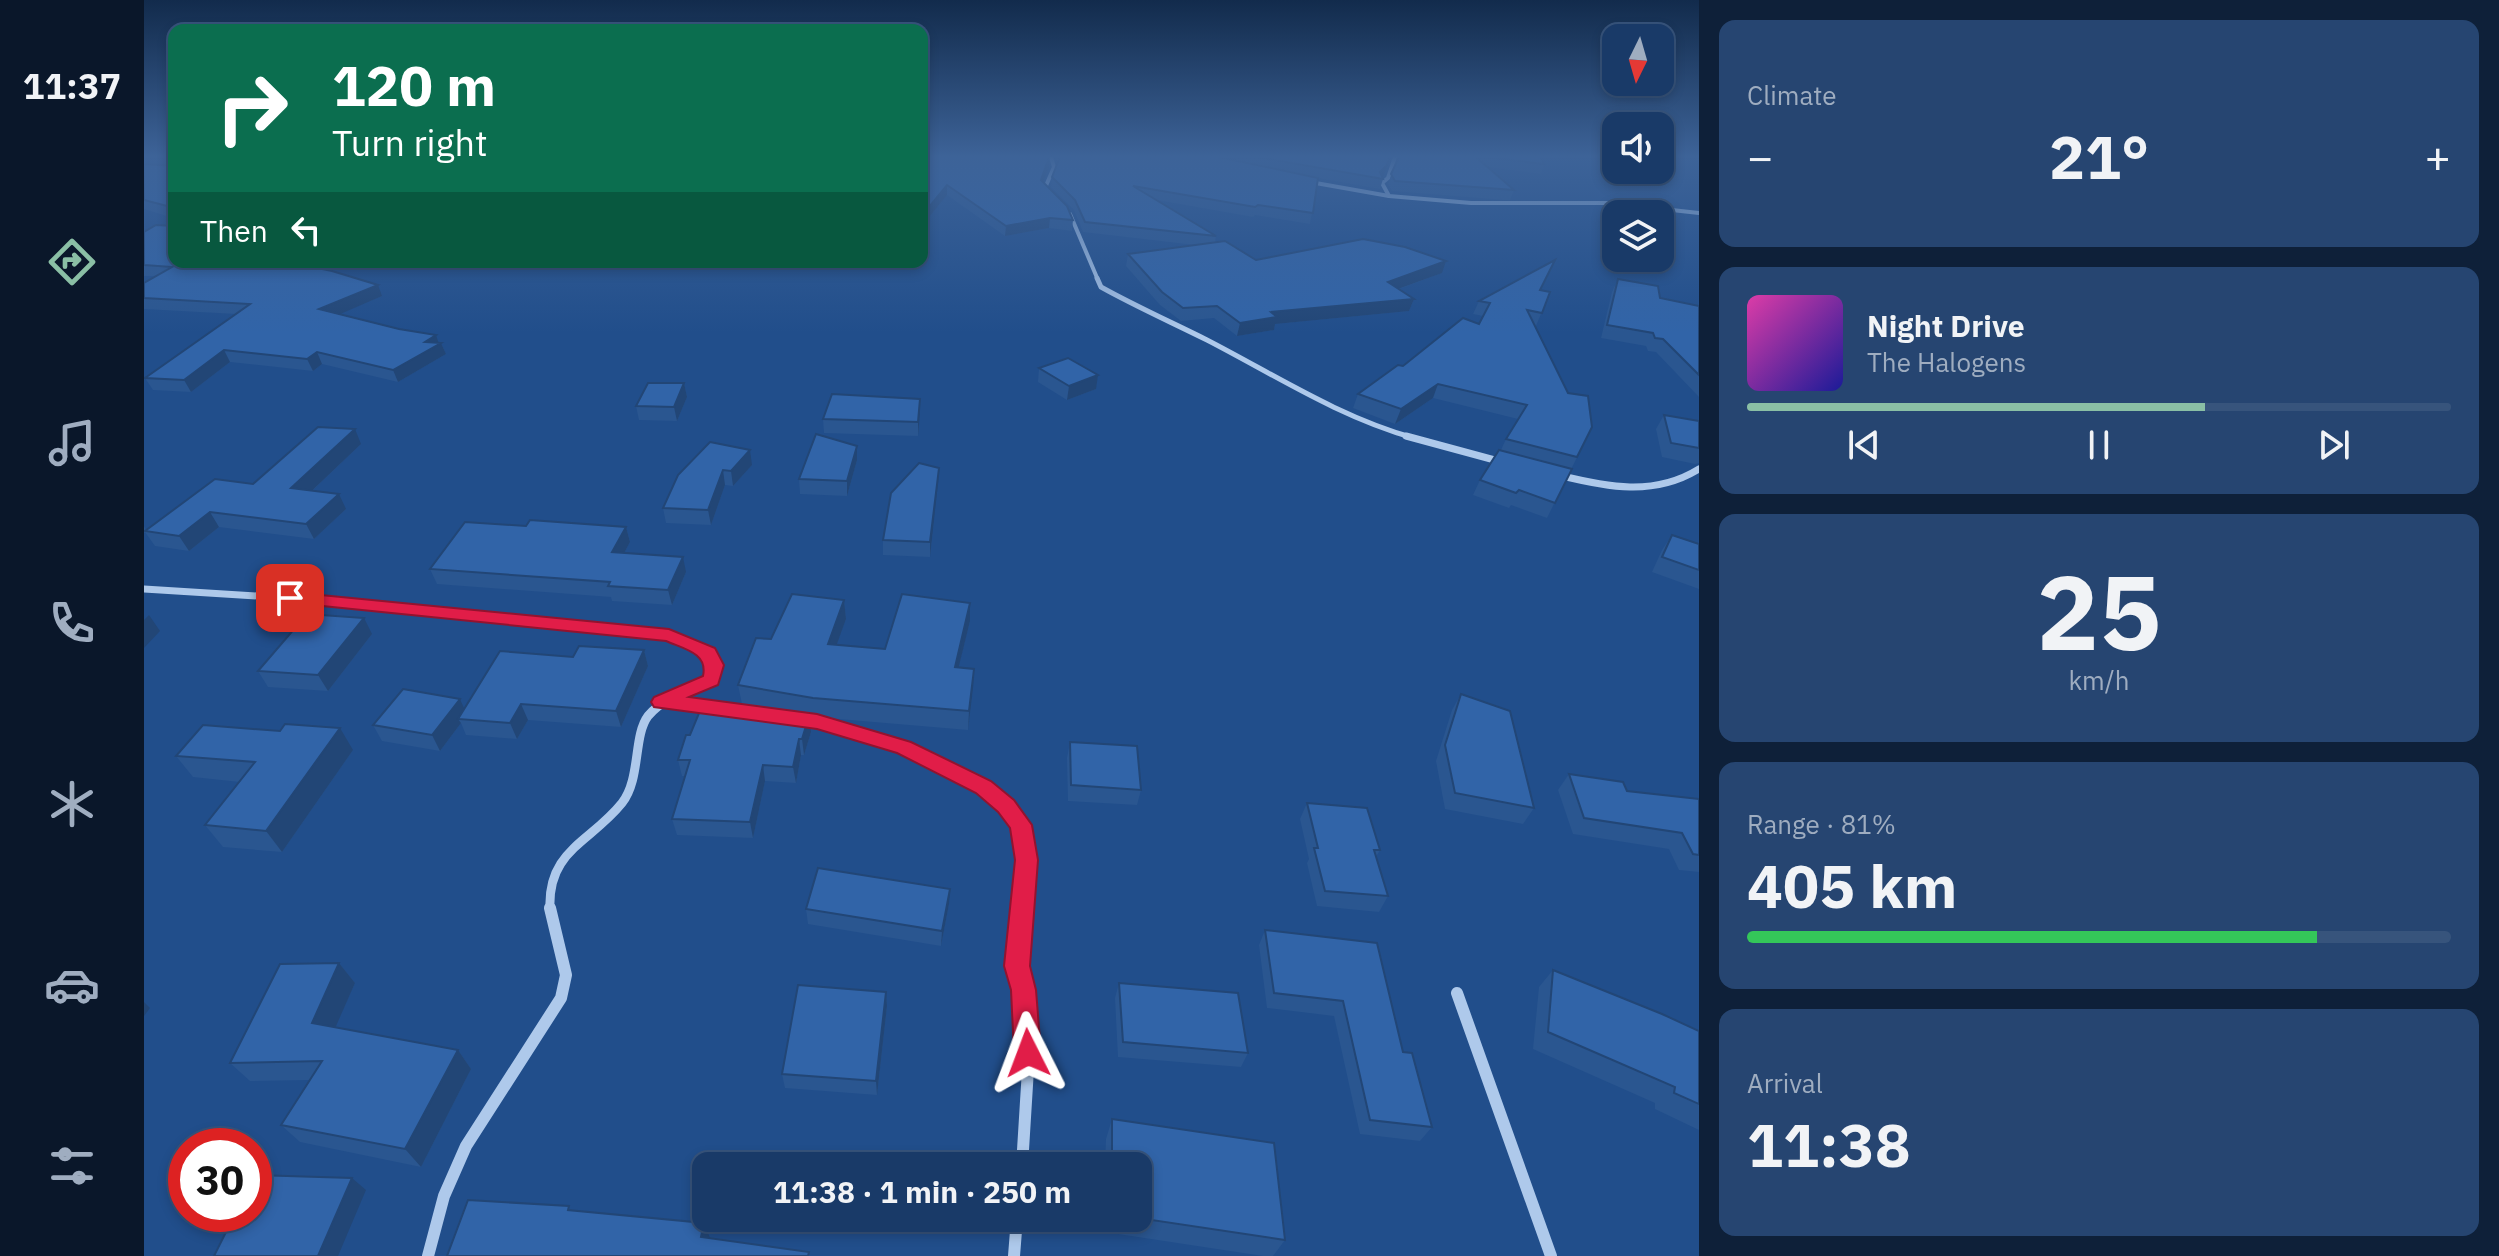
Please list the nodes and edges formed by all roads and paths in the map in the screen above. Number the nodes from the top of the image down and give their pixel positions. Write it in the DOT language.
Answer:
graph roads {
  1 [pos="1071,216"];
  2 [pos="1511,464"];
  3 [pos="1699,469"];
  4 [pos="1551,474"];
  5 [pos="144,589"];
  6 [pos="661,702"];
  7 [pos="721,708"];
  8 [pos="791,717"];
  9 [pos="1457,993"];
  10 [pos="1023,1152"];
  11 [pos="1016,1232"];
  12 [pos="428,1256"];
  13 [pos="1014,1256"];
  14 [pos="1551,1256"];
  1 -- 2 [label="street"];
  3 -- 4 [label="street"];
  5 -- 6 [label="street"];
  6 -- 7 [label="street"];
  6 -- 12 [label="street"];
  8 -- 10 [label="street"];
  9 -- 14 [label="street"];
  11 -- 13 [label="street"];
}
